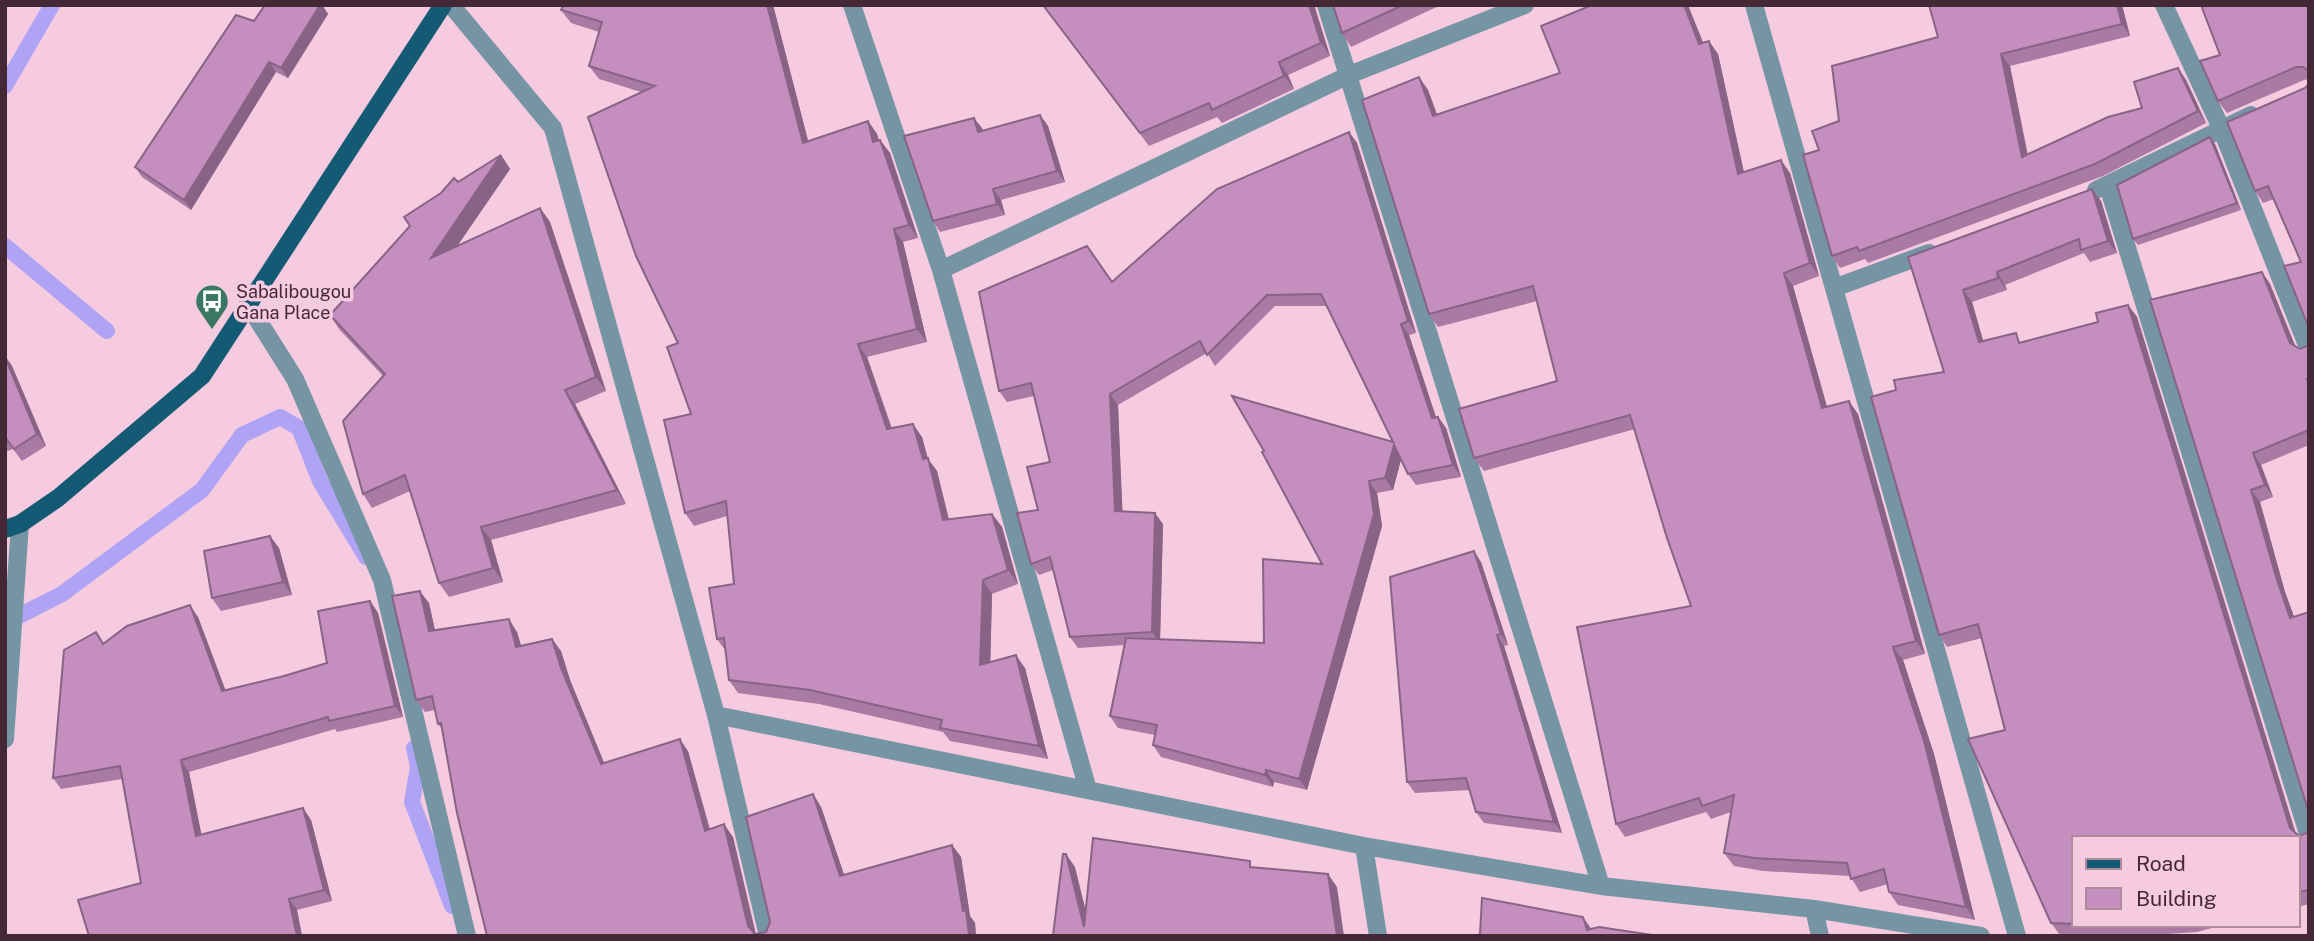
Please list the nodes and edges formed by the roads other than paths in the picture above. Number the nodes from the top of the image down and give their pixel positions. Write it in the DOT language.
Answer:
graph roads {
  1 [pos="443,5"];
  2 [pos="451,5"];
  3 [pos="852,5"];
  4 [pos="1326,5"];
  5 [pos="1525,5"];
  6 [pos="1754,5"];
  7 [pos="2164,5"];
  8 [pos="1349,75"];
  9 [pos="2271,106"];
  10 [pos="2221,128"];
  11 [pos="2108,186"];
  12 [pos="2082,195"];
  13 [pos="1951,244"];
  14 [pos="941,270"];
  15 [pos="1834,288"];
  16 [pos="249,306"];
  17 [pos="2309,350"];
  18 [pos="13,527"];
  19 [pos="716,715"];
  20 [pos="5,739"];
  21 [pos="1088,790"];
  22 [pos="2309,837"];
  23 [pos="1364,846"];
  24 [pos="1601,886"];
  25 [pos="1814,909"];
  26 [pos="467,936"];
  27 [pos="768,936"];
  28 [pos="1378,936"];
  29 [pos="1820,936"];
  30 [pos="1981,936"];
  31 [pos="2017,936"];
  1 -- 16 [label="main road"];
  2 -- 19 [label="street"];
  3 -- 14 [label="street"];
  4 -- 8 [label="street"];
  5 -- 8 [label="street"];
  6 -- 15 [label="street"];
  7 -- 10 [label="street"];
  8 -- 14 [label="street"];
  8 -- 24 [label="street"];
  9 -- 10 [label="street"];
  10 -- 11 [label="street"];
  10 -- 17 [label="street"];
  11 -- 12 [label="street"];
  11 -- 22 [label="street"];
  13 -- 15 [label="street"];
  14 -- 21 [label="street"];
  15 -- 31 [label="street"];
  16 -- 18 [label="main road"];
  16 -- 26 [label="street"];
  18 -- 20 [label="street"];
  19 -- 21 [label="street"];
  19 -- 27 [label="street"];
  21 -- 23 [label="street"];
  23 -- 24 [label="street"];
  23 -- 28 [label="street"];
  24 -- 25 [label="street"];
  25 -- 29 [label="street"];
  25 -- 30 [label="street"];
}
